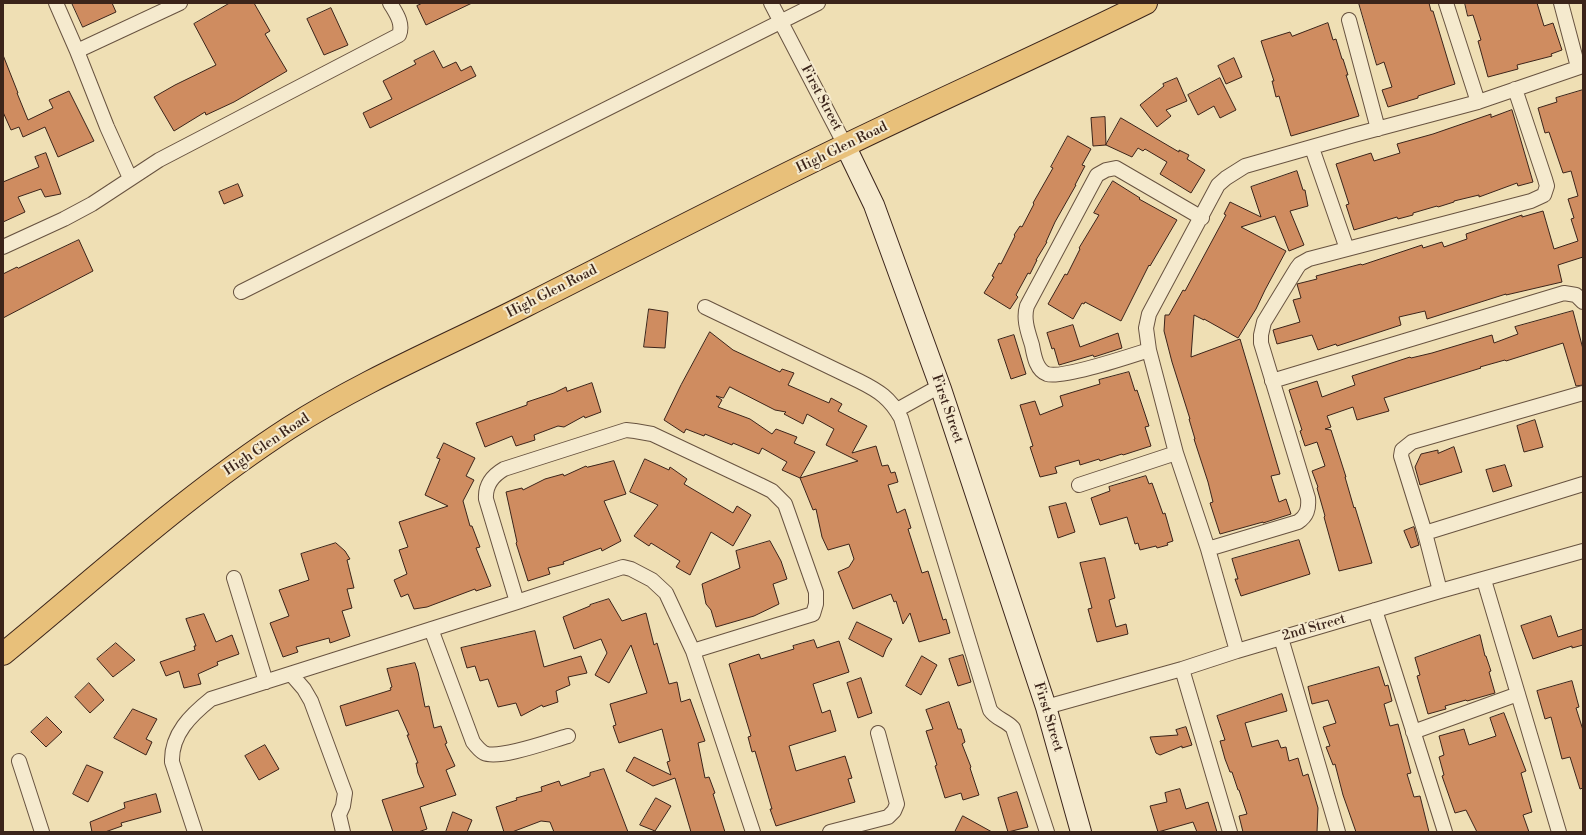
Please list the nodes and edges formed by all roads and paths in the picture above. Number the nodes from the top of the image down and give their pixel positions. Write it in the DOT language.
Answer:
graph roads {
  1 [pos="56,3"];
  2 [pos="180,3"];
  3 [pos="390,3"];
  4 [pos="771,3"];
  5 [pos="818,3"];
  6 [pos="1146,3"];
  7 [pos="1446,3"];
  8 [pos="1561,3"];
  9 [pos="1349,20"];
  10 [pos="780,22"];
  11 [pos="77,51"];
  12 [pos="1581,66"];
  13 [pos="1516,89"];
  14 [pos="1478,102"];
  15 [pos="1378,128"];
  16 [pos="845,145"];
  17 [pos="1312,148"];
  18 [pos="130,178"];
  19 [pos="1202,218"];
  20 [pos="3,247"];
  21 [pos="1347,248"];
  22 [pos="241,292"];
  23 [pos="1583,302"];
  24 [pos="705,307"];
  25 [pos="1149,350"];
  26 [pos="1272,380"];
  27 [pos="941,389"];
  28 [pos="1583,393"];
  29 [pos="897,410"];
  30 [pos="1176,453"];
  31 [pos="1583,484"];
  32 [pos="1079,485"];
  33 [pos="1425,533"];
  34 [pos="1208,549"];
  35 [pos="1583,550"];
  36 [pos="234,578"];
  37 [pos="1484,580"];
  38 [pos="1440,591"];
  39 [pos="517,602"];
  40 [pos="1375,610"];
  41 [pos="431,629"];
  42 [pos="1281,638"];
  43 [pos="1237,651"];
  44 [pos="693,652"];
  45 [pos="3,654"];
  46 [pos="1182,669"];
  47 [pos="290,674"];
  48 [pos="266,682"];
  49 [pos="1518,694"];
  50 [pos="1046,707"];
  51 [pos="1413,732"];
  52 [pos="878,733"];
  53 [pos="568,736"];
  54 [pos="19,761"];
  55 [pos="338,831"];
  56 [pos="42,832"];
  57 [pos="195,832"];
  58 [pos="753,832"];
  59 [pos="830,832"];
  60 [pos="1047,832"];
  61 [pos="1081,832"];
  62 [pos="1230,832"];
  63 [pos="1338,832"];
  64 [pos="1445,832"];
  65 [pos="1559,832"];
  1 -- 11 [label="street"];
  2 -- 11 [label="street"];
  3 -- 18 [label="street"];
  4 -- 10 [label="street, First Street"];
  5 -- 10 [label="street"];
  6 -- 16 [label="main road, High Glen Road"];
  7 -- 14 [label="street"];
  8 -- 12 [label="street"];
  9 -- 15 [label="street"];
  10 -- 16 [label="street, First Street"];
  10 -- 22 [label="street"];
  11 -- 18 [label="street"];
  12 -- 13 [label="street"];
  13 -- 14 [label="street"];
  13 -- 21 [label="street"];
  14 -- 15 [label="street"];
  15 -- 17 [label="street"];
  16 -- 27 [label="street, First Street"];
  16 -- 45 [label="main road, High Glen Road"];
  17 -- 19 [label="street"];
  17 -- 21 [label="street"];
  18 -- 20 [label="street"];
  19 -- 25 [label="street"];
  19 -- 25 [label="street"];
  21 -- 26 [label="street"];
  23 -- 26 [label="street"];
  24 -- 29 [label="street"];
  25 -- 30 [label="street"];
  26 -- 34 [label="street"];
  27 -- 29 [label="street"];
  27 -- 50 [label="street, First Street"];
  28 -- 33 [label="street"];
  29 -- 60 [label="street"];
  30 -- 32 [label="street"];
  30 -- 34 [label="street"];
  31 -- 33 [label="street"];
  33 -- 38 [label="street"];
  34 -- 43 [label="street"];
  35 -- 37 [label="street, 2nd Street"];
  36 -- 48 [label="street"];
  37 -- 38 [label="street, 2nd Street"];
  37 -- 49 [label="street"];
  38 -- 40 [label="street, 2nd Street"];
  39 -- 41 [label="street"];
  39 -- 44 [label="street"];
  39 -- 44 [label="street"];
  40 -- 42 [label="street, 2nd Street"];
  40 -- 51 [label="street"];
  41 -- 47 [label="street"];
  41 -- 53 [label="street"];
  42 -- 43 [label="street, 2nd Street"];
  42 -- 63 [label="street"];
  43 -- 46 [label="street, 2nd Street"];
  44 -- 58 [label="street"];
  46 -- 50 [label="street, 2nd Street"];
  46 -- 62 [label="street"];
  47 -- 48 [label="street"];
  47 -- 55 [label="street"];
  48 -- 57 [label="street"];
  49 -- 51 [label="street"];
  49 -- 65 [label="street"];
  50 -- 61 [label="street, First Street"];
  51 -- 64 [label="street"];
  52 -- 59 [label="street"];
  54 -- 56 [label="street"];
}
